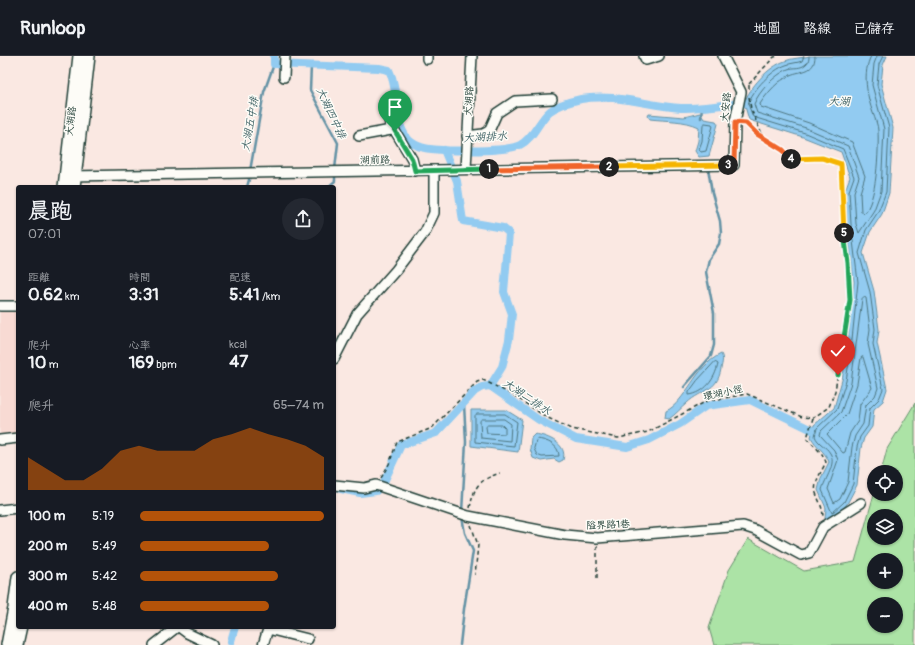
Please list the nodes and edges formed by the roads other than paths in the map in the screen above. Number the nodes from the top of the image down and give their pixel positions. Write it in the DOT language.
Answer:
graph roads {
  1 [pos="79,56"];
  2 [pos="89,56"];
  3 [pos="285,56"];
  4 [pos="472,56"];
  5 [pos="644,56"];
  6 [pos="660,56"];
  7 [pos="722,56"];
  8 [pos="284,77"];
  9 [pos="552,98"];
  10 [pos="386,103"];
  11 [pos="391,130"];
  12 [pos="359,136"];
  13 [pos="467,136"];
  14 [pos="734,165"];
  15 [pos="434,170"];
  16 [pos="466,170"];
  17 [pos="415,171"];
  18 [pos="68,179"];
  19 [pos="0,306"];
  20 [pos="16,306"];
  21 [pos="336,355"];
  22 [pos="16,438"];
  23 [pos="0,440"];
  24 [pos="336,485"];
  25 [pos="861,503"];
  26 [pos="16,508"];
  27 [pos="0,510"];
  28 [pos="16,592"];
  29 [pos="21,629"];
  30 [pos="175,629"];
  31 [pos="181,629"];
  32 [pos="308,639"];
  33 [pos="7,645"];
  34 [pos="17,645"];
  35 [pos="154,645"];
  36 [pos="212,645"];
  37 [pos="263,645"];
  1 -- 18 [label="main road, 大湖路"];
  2 -- 18 [label="main road, 大湖路"];
  3 -- 8 [label="street"];
  4 -- 13 [label="street, 大湖路"];
  5 -- 6 [label="street"];
  7 -- 14 [label="street, 大安路"];
  9 -- 13 [label="street"];
  10 -- 11 [label="street"];
  11 -- 12 [label="street"];
  11 -- 17 [label="street"];
  13 -- 16 [label="street, 大湖路"];
  14 -- 16 [label="street, 湖前路"];
  15 -- 16 [label="street, 湖前路"];
  15 -- 17 [label="street, 湖前路"];
  15 -- 21 [label="street"];
  17 -- 18 [label="street, 湖前路"];
  19 -- 20 [label="street"];
  22 -- 23 [label="street"];
  24 -- 25 [label="street, 隘界路1巷"];
  26 -- 27 [label="street"];
  28 -- 33 [label="main road"];
  29 -- 34 [label="main road"];
  30 -- 35 [label="street"];
  31 -- 36 [label="street"];
  32 -- 37 [label="street"];
}
